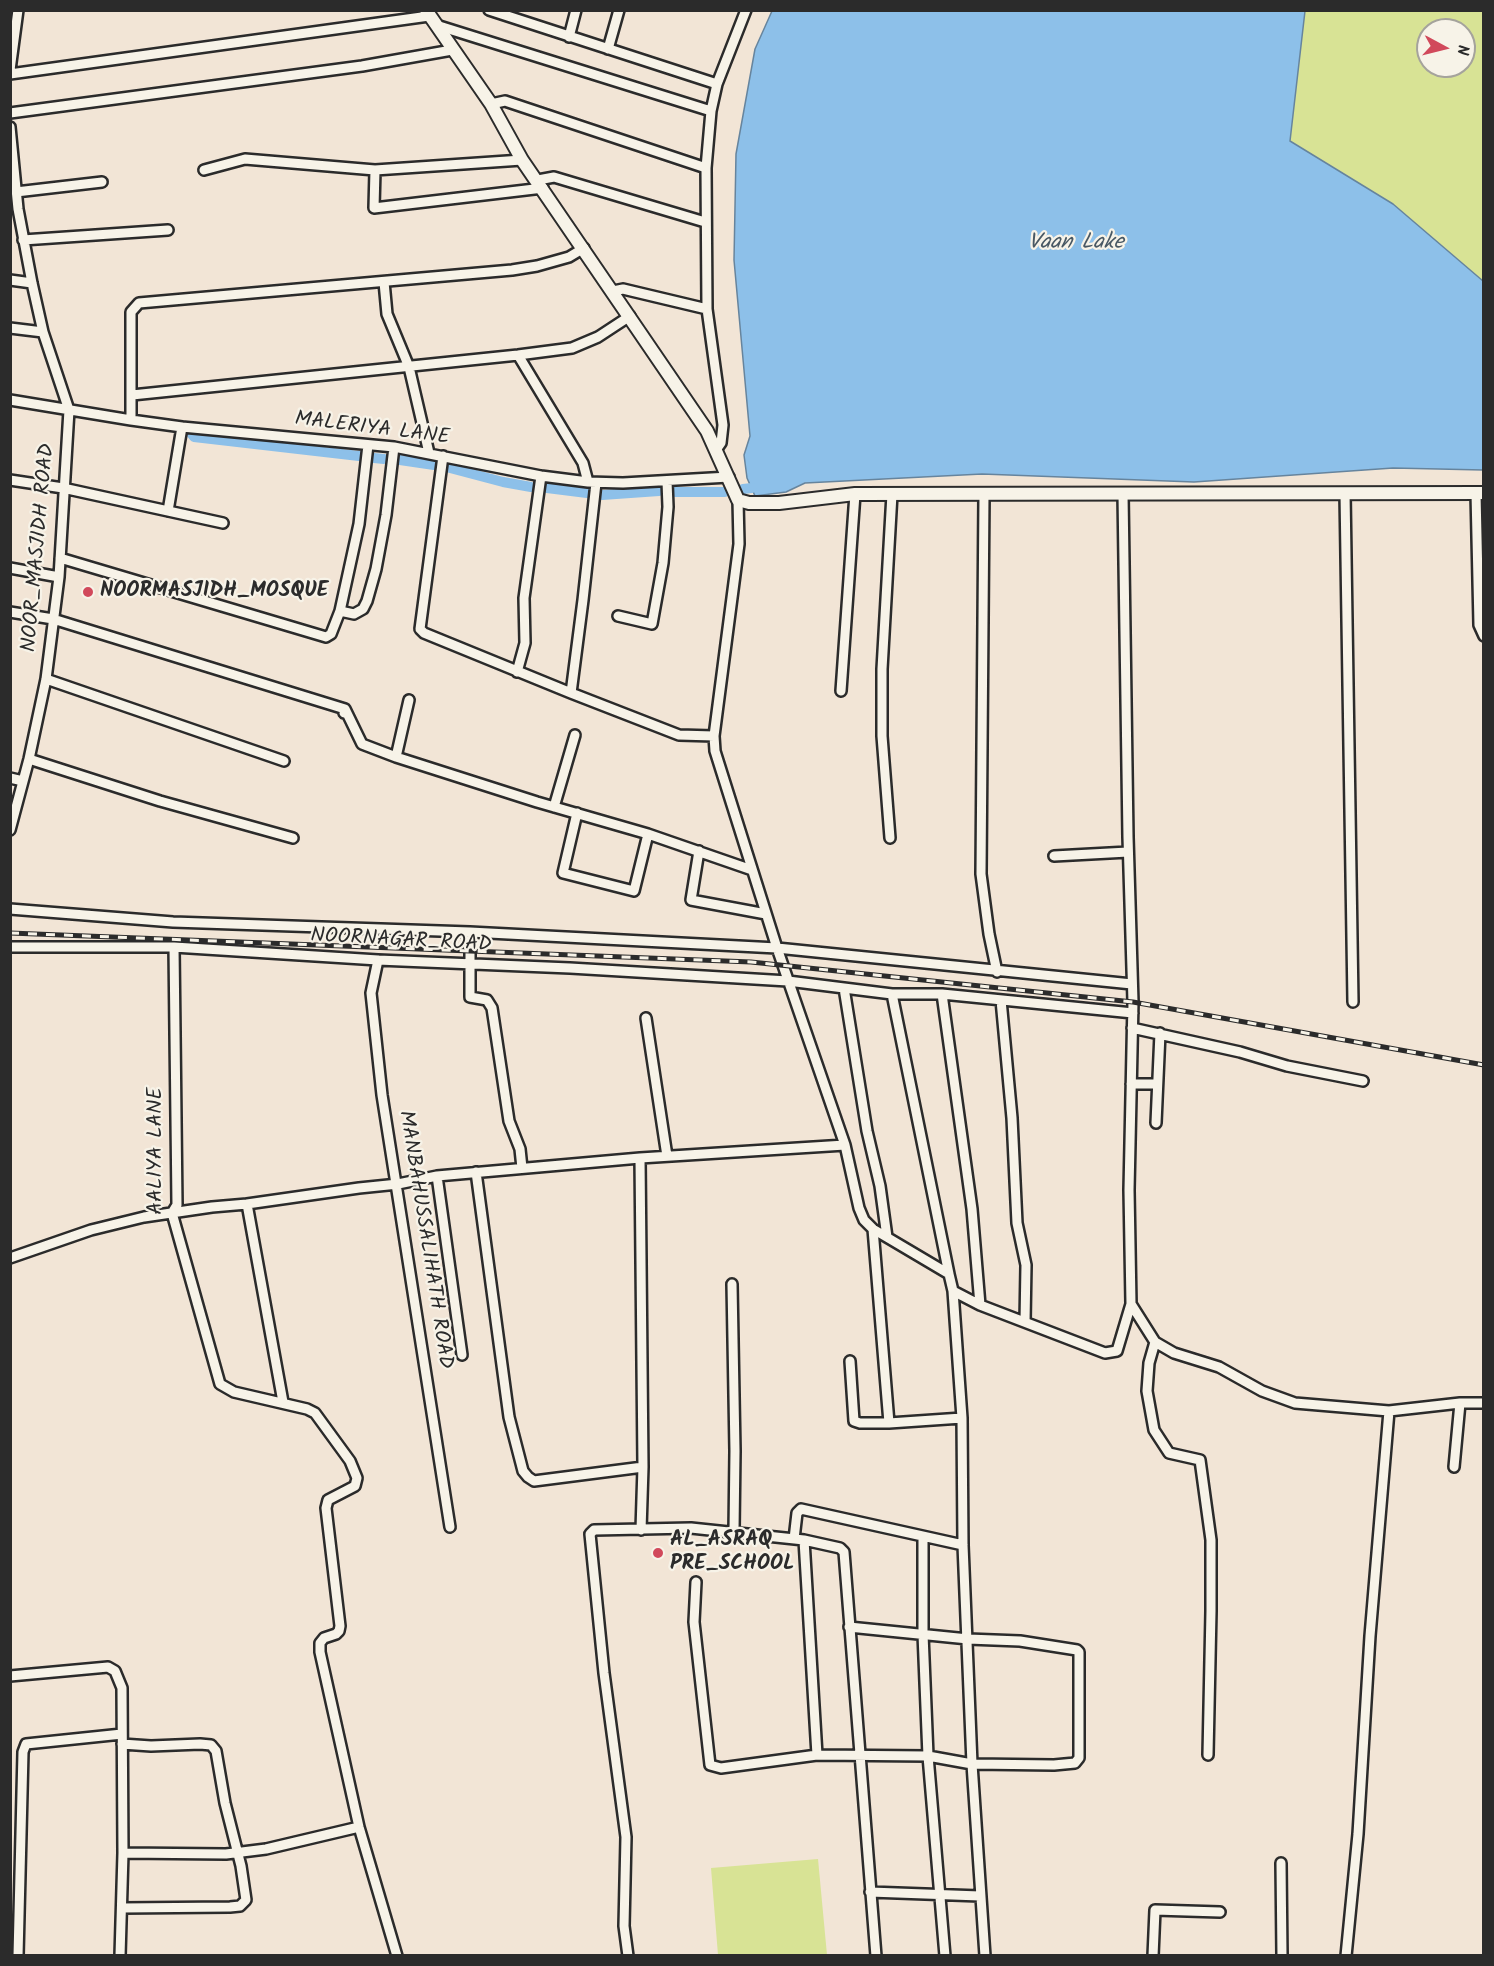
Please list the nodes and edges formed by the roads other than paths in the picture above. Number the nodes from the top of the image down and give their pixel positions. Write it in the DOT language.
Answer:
graph roads {
  1 [pos="18,10"];
  2 [pos="489,10"];
  3 [pos="576,10"];
  4 [pos="619,10"];
  5 [pos="746,10"];
  6 [pos="505,13"];
  7 [pos="430,17"];
  8 [pos="569,37"];
  9 [pos="608,49"];
  10 [pos="452,50"];
  11 [pos="10,70"];
  12 [pos="10,74"];
  13 [pos="717,84"];
  14 [pos="491,104"];
  15 [pos="711,111"];
  16 [pos="10,113"];
  17 [pos="10,127"];
  18 [pos="522,160"];
  19 [pos="706,168"];
  20 [pos="204,170"];
  21 [pos="375,170"];
  22 [pos="102,182"];
  23 [pos="540,184"];
  24 [pos="16,192"];
  25 [pos="14,209"];
  26 [pos="705,222"];
  27 [pos="168,230"];
  28 [pos="23,240"];
  29 [pos="584,248"];
  30 [pos="10,280"];
  31 [pos="384,282"];
  32 [pos="32,283"];
  33 [pos="613,291"];
  34 [pos="707,309"];
  35 [pos="630,316"];
  36 [pos="10,328"];
  37 [pos="43,333"];
  38 [pos="518,356"];
  39 [pos="409,367"];
  40 [pos="132,395"];
  41 [pos="10,400"];
  42 [pos="69,410"];
  43 [pos="131,420"];
  44 [pos="182,427"];
  45 [pos="368,445"];
  46 [pos="394,447"];
  47 [pos="716,450"];
  48 [pos="429,453"];
  49 [pos="443,456"];
  50 [pos="541,476"];
  51 [pos="729,477"];
  52 [pos="10,480"];
  53 [pos="667,481"];
  54 [pos="592,482"];
  55 [pos="63,488"];
  56 [pos="1345,493"];
  57 [pos="1480,493"];
  58 [pos="855,494"];
  59 [pos="892,494"];
  60 [pos="984,494"];
  61 [pos="1123,494"];
  62 [pos="738,500"];
  63 [pos="168,511"];
  64 [pos="223,523"];
  65 [pos="60,558"];
  66 [pos="10,568"];
  67 [pos="59,577"];
  68 [pos="340,611"];
  69 [pos="10,612"];
  70 [pos="618,616"];
  71 [pos="53,619"];
  72 [pos="1484,636"];
  73 [pos="518,672"];
  74 [pos="46,679"];
  75 [pos="841,691"];
  76 [pos="571,693"];
  77 [pos="409,700"];
  78 [pos="575,735"];
  79 [pos="714,736"];
  80 [pos="396,757"];
  81 [pos="29,759"];
  82 [pos="284,761"];
  83 [pos="10,778"];
  84 [pos="23,781"];
  85 [pos="554,807"];
  86 [pos="577,813"];
  87 [pos="10,830"];
  88 [pos="648,834"];
  89 [pos="293,838"];
  90 [pos="890,838"];
  91 [pos="699,851"];
  92 [pos="1128,852"];
  93 [pos="1054,856"];
  94 [pos="752,870"];
  95 [pos="10,909"];
  96 [pos="766,914"];
  97 [pos="470,932"];
  98 [pos="10,947"];
  99 [pos="174,947"];
  100 [pos="777,948"];
  101 [pos="378,960"];
  102 [pos="470,964"];
  103 [pos="997,972"];
  104 [pos="788,981"];
  105 [pos="1132,984"];
  106 [pos="844,988"];
  107 [pos="892,993"];
  108 [pos="942,994"];
  109 [pos="1001,1000"];
  110 [pos="1353,1002"];
  111 [pos="1132,1013"];
  112 [pos="646,1018"];
  113 [pos="1132,1029"];
  114 [pos="1160,1033"];
  115 [pos="1363,1081"];
  116 [pos="1131,1084"];
  117 [pos="1157,1084"];
  118 [pos="1156,1123"];
  119 [pos="845,1145"];
  120 [pos="667,1156"];
  121 [pos="640,1158"];
  122 [pos="522,1168"];
  123 [pos="476,1172"];
  124 [pos="438,1176"];
  125 [pos="398,1184"];
  126 [pos="248,1204"];
  127 [pos="172,1214"];
  128 [pos="873,1229"];
  129 [pos="887,1237"];
  130 [pos="10,1258"];
  131 [pos="949,1274"];
  132 [pos="732,1284"];
  133 [pos="953,1291"];
  134 [pos="1131,1304"];
  135 [pos="980,1305"];
  136 [pos="1025,1322"];
  137 [pos="1155,1342"];
  138 [pos="462,1354"];
  139 [pos="850,1361"];
  140 [pos="283,1402"];
  141 [pos="1484,1402"];
  142 [pos="1460,1403"];
  143 [pos="1389,1411"];
  144 [pos="962,1418"];
  145 [pos="889,1423"];
  146 [pos="643,1467"];
  147 [pos="1454,1467"];
  148 [pos="450,1527"];
  149 [pos="640,1530"];
  150 [pos="734,1531"];
  151 [pos="923,1537"];
  152 [pos="799,1540"];
  153 [pos="963,1545"];
  154 [pos="696,1582"];
  155 [pos="849,1627"];
  156 [pos="923,1634"];
  157 [pos="968,1639"];
  158 [pos="10,1676"];
  159 [pos="122,1739"];
  160 [pos="817,1755"];
  161 [pos="1208,1755"];
  162 [pos="928,1756"];
  163 [pos="859,1757"];
  164 [pos="972,1764"];
  165 [pos="360,1827"];
  166 [pos="238,1852"];
  167 [pos="123,1853"];
  168 [pos="1281,1863"];
  169 [pos="870,1892"];
  170 [pos="939,1894"];
  171 [pos="980,1896"];
  172 [pos="122,1908"];
  173 [pos="1220,1912"];
  174 [pos="18,1956"];
  175 [pos="120,1956"];
  176 [pos="397,1956"];
  177 [pos="628,1956"];
  178 [pos="876,1956"];
  179 [pos="945,1956"];
  180 [pos="985,1956"];
  181 [pos="1153,1956"];
  182 [pos="1282,1956"];
  183 [pos="1346,1956"];
  1 -- 11 [label="street"];
  2 -- 6 [label="street"];
  3 -- 8 [label="street"];
  4 -- 9 [label="street"];
  5 -- 13 [label="street"];
  6 -- 8 [label="street"];
  7 -- 10 [label="street"];
  7 -- 12 [label="street"];
  7 -- 15 [label="street"];
  8 -- 9 [label="street"];
  9 -- 13 [label="street"];
  10 -- 14 [label="street"];
  10 -- 16 [label="street"];
  13 -- 15 [label="street"];
  14 -- 18 [label="street"];
  14 -- 19 [label="street"];
  15 -- 19 [label="street"];
  17 -- 24 [label="street"];
  18 -- 21 [label="street"];
  18 -- 23 [label="street"];
  19 -- 26 [label="street"];
  20 -- 21 [label="street"];
  21 -- 23 [label="street"];
  22 -- 24 [label="street"];
  23 -- 26 [label="street"];
  23 -- 29 [label="street"];
  24 -- 25 [label="street"];
  25 -- 28 [label="street"];
  26 -- 34 [label="street"];
  27 -- 28 [label="street"];
  28 -- 32 [label="street"];
  29 -- 31 [label="street"];
  29 -- 33 [label="street"];
  30 -- 32 [label="street"];
  31 -- 39 [label="street"];
  31 -- 40 [label="street"];
  32 -- 37 [label="street"];
  33 -- 34 [label="street"];
  33 -- 35 [label="street"];
  34 -- 47 [label="street"];
  35 -- 38 [label="street"];
  35 -- 47 [label="street"];
  36 -- 37 [label="street"];
  37 -- 42 [label="street"];
  38 -- 39 [label="street"];
  38 -- 54 [label="street"];
  39 -- 40 [label="street"];
  39 -- 48 [label="street"];
  40 -- 43 [label="street"];
  41 -- 42 [label="street, MALERIYA LANE"];
  42 -- 43 [label="street, MALERIYA LANE"];
  42 -- 55 [label="street, NOOR_MASJIDH ROAD"];
  43 -- 44 [label="street, MALERIYA LANE"];
  44 -- 45 [label="street, MALERIYA LANE"];
  44 -- 63 [label="street"];
  45 -- 46 [label="street, MALERIYA LANE"];
  45 -- 68 [label="street"];
  46 -- 48 [label="street, MALERIYA LANE"];
  46 -- 68 [label="street"];
  47 -- 51 [label="street"];
  48 -- 49 [label="street, MALERIYA LANE"];
  49 -- 50 [label="street, MALERIYA LANE"];
  49 -- 73 [label="street"];
  50 -- 54 [label="street, MALERIYA LANE"];
  50 -- 73 [label="street"];
  51 -- 53 [label="street, MALERIYA LANE"];
  51 -- 62 [label="street"];
  52 -- 55 [label="street"];
  53 -- 54 [label="street, MALERIYA LANE"];
  53 -- 70 [label="street"];
  54 -- 76 [label="street"];
  55 -- 63 [label="street"];
  55 -- 65 [label="street, NOOR_MASJIDH ROAD"];
  56 -- 57 [label="street"];
  56 -- 61 [label="street"];
  56 -- 110 [label="street"];
  57 -- 72 [label="street"];
  58 -- 59 [label="street"];
  58 -- 62 [label="street"];
  58 -- 75 [label="street"];
  59 -- 60 [label="street"];
  59 -- 90 [label="street"];
  60 -- 61 [label="street"];
  60 -- 103 [label="street"];
  61 -- 92 [label="street"];
  62 -- 79 [label="street"];
  63 -- 64 [label="street"];
  65 -- 67 [label="street, NOOR_MASJIDH ROAD"];
  65 -- 68 [label="street"];
  66 -- 67 [label="street"];
  67 -- 71 [label="street, NOOR_MASJIDH ROAD"];
  69 -- 71 [label="street"];
  71 -- 74 [label="street, NOOR_MASJIDH ROAD"];
  71 -- 80 [label="street"];
  73 -- 76 [label="street"];
  74 -- 81 [label="street, NOOR_MASJIDH ROAD"];
  74 -- 82 [label="street"];
  76 -- 79 [label="street"];
  77 -- 80 [label="street"];
  78 -- 85 [label="street"];
  79 -- 94 [label="street"];
  80 -- 85 [label="street"];
  81 -- 84 [label="street, NOOR_MASJIDH ROAD"];
  81 -- 89 [label="street"];
  83 -- 84 [label="street"];
  84 -- 87 [label="street, NOOR_MASJIDH ROAD"];
  85 -- 86 [label="street"];
  86 -- 88 [label="street"];
  86 -- 88 [label="street"];
  88 -- 91 [label="street"];
  91 -- 94 [label="street"];
  91 -- 96 [label="street"];
  92 -- 93 [label="street"];
  92 -- 105 [label="street"];
  94 -- 96 [label="street"];
  95 -- 97 [label="street"];
  96 -- 100 [label="street"];
  97 -- 100 [label="street"];
  97 -- 102 [label="street"];
  98 -- 99 [label="street, NOORNAGAR_ROAD"];
  99 -- 101 [label="street, NOORNAGAR_ROAD"];
  99 -- 127 [label="street, AALIYA LANE"];
  100 -- 103 [label="street"];
  100 -- 104 [label="street"];
  101 -- 102 [label="street, NOORNAGAR_ROAD"];
  101 -- 125 [label="street, MANBAHUSSALIHATH ROAD"];
  102 -- 104 [label="street, NOORNAGAR_ROAD"];
  102 -- 122 [label="street"];
  103 -- 105 [label="street"];
  104 -- 106 [label="street, NOORNAGAR_ROAD"];
  104 -- 119 [label="street"];
  105 -- 111 [label="street"];
  106 -- 107 [label="street, NOORNAGAR_ROAD"];
  106 -- 129 [label="street"];
  107 -- 108 [label="street, NOORNAGAR_ROAD"];
  107 -- 131 [label="street"];
  108 -- 109 [label="street, NOORNAGAR_ROAD"];
  108 -- 135 [label="street"];
  109 -- 111 [label="street, NOORNAGAR_ROAD"];
  109 -- 136 [label="street"];
  111 -- 113 [label="street"];
  112 -- 120 [label="street"];
  113 -- 114 [label="street"];
  113 -- 116 [label="street"];
  114 -- 115 [label="street"];
  114 -- 117 [label="street"];
  116 -- 117 [label="street"];
  116 -- 134 [label="street"];
  117 -- 118 [label="street"];
  119 -- 120 [label="street"];
  119 -- 128 [label="street"];
  120 -- 121 [label="street"];
  121 -- 122 [label="street"];
  121 -- 146 [label="street"];
  122 -- 123 [label="street"];
  123 -- 124 [label="street"];
  123 -- 146 [label="street"];
  124 -- 125 [label="street"];
  124 -- 138 [label="street"];
  125 -- 126 [label="street"];
  125 -- 148 [label="street, MANBAHUSSALIHATH ROAD"];
  126 -- 127 [label="street"];
  126 -- 140 [label="street"];
  127 -- 130 [label="street"];
  127 -- 140 [label="street, AALIYA LANE"];
  128 -- 129 [label="street"];
  128 -- 145 [label="street"];
  129 -- 131 [label="street"];
  131 -- 133 [label="street"];
  132 -- 150 [label="street"];
  133 -- 135 [label="street"];
  133 -- 144 [label="street"];
  134 -- 136 [label="street"];
  134 -- 137 [label="street"];
  135 -- 136 [label="street"];
  137 -- 143 [label="street"];
  137 -- 161 [label="street"];
  139 -- 145 [label="street"];
  140 -- 165 [label="street"];
  141 -- 142 [label="street"];
  142 -- 143 [label="street"];
  142 -- 147 [label="street"];
  143 -- 183 [label="street"];
  144 -- 145 [label="street"];
  144 -- 153 [label="street"];
  146 -- 149 [label="street"];
  149 -- 150 [label="street"];
  149 -- 177 [label="street"];
  150 -- 152 [label="street"];
  151 -- 152 [label="street"];
  151 -- 153 [label="street"];
  151 -- 156 [label="street"];
  152 -- 155 [label="street"];
  152 -- 160 [label="street"];
  153 -- 157 [label="street"];
  154 -- 160 [label="street"];
  155 -- 156 [label="street"];
  155 -- 163 [label="street"];
  156 -- 157 [label="street"];
  156 -- 162 [label="street"];
  157 -- 164 [label="street"];
  157 -- 164 [label="street"];
  158 -- 159 [label="street"];
  159 -- 166 [label="street"];
  159 -- 167 [label="street"];
  159 -- 174 [label="street"];
  160 -- 163 [label="street"];
  162 -- 163 [label="street"];
  162 -- 164 [label="street"];
  162 -- 170 [label="street"];
  163 -- 169 [label="street"];
  164 -- 171 [label="street"];
  165 -- 166 [label="street"];
  165 -- 176 [label="street"];
  166 -- 167 [label="street"];
  166 -- 172 [label="street"];
  167 -- 172 [label="street"];
  168 -- 182 [label="street"];
  169 -- 170 [label="street"];
  169 -- 178 [label="street"];
  170 -- 171 [label="street"];
  170 -- 179 [label="street"];
  171 -- 180 [label="street"];
  172 -- 175 [label="street"];
  173 -- 181 [label="street"];
}
